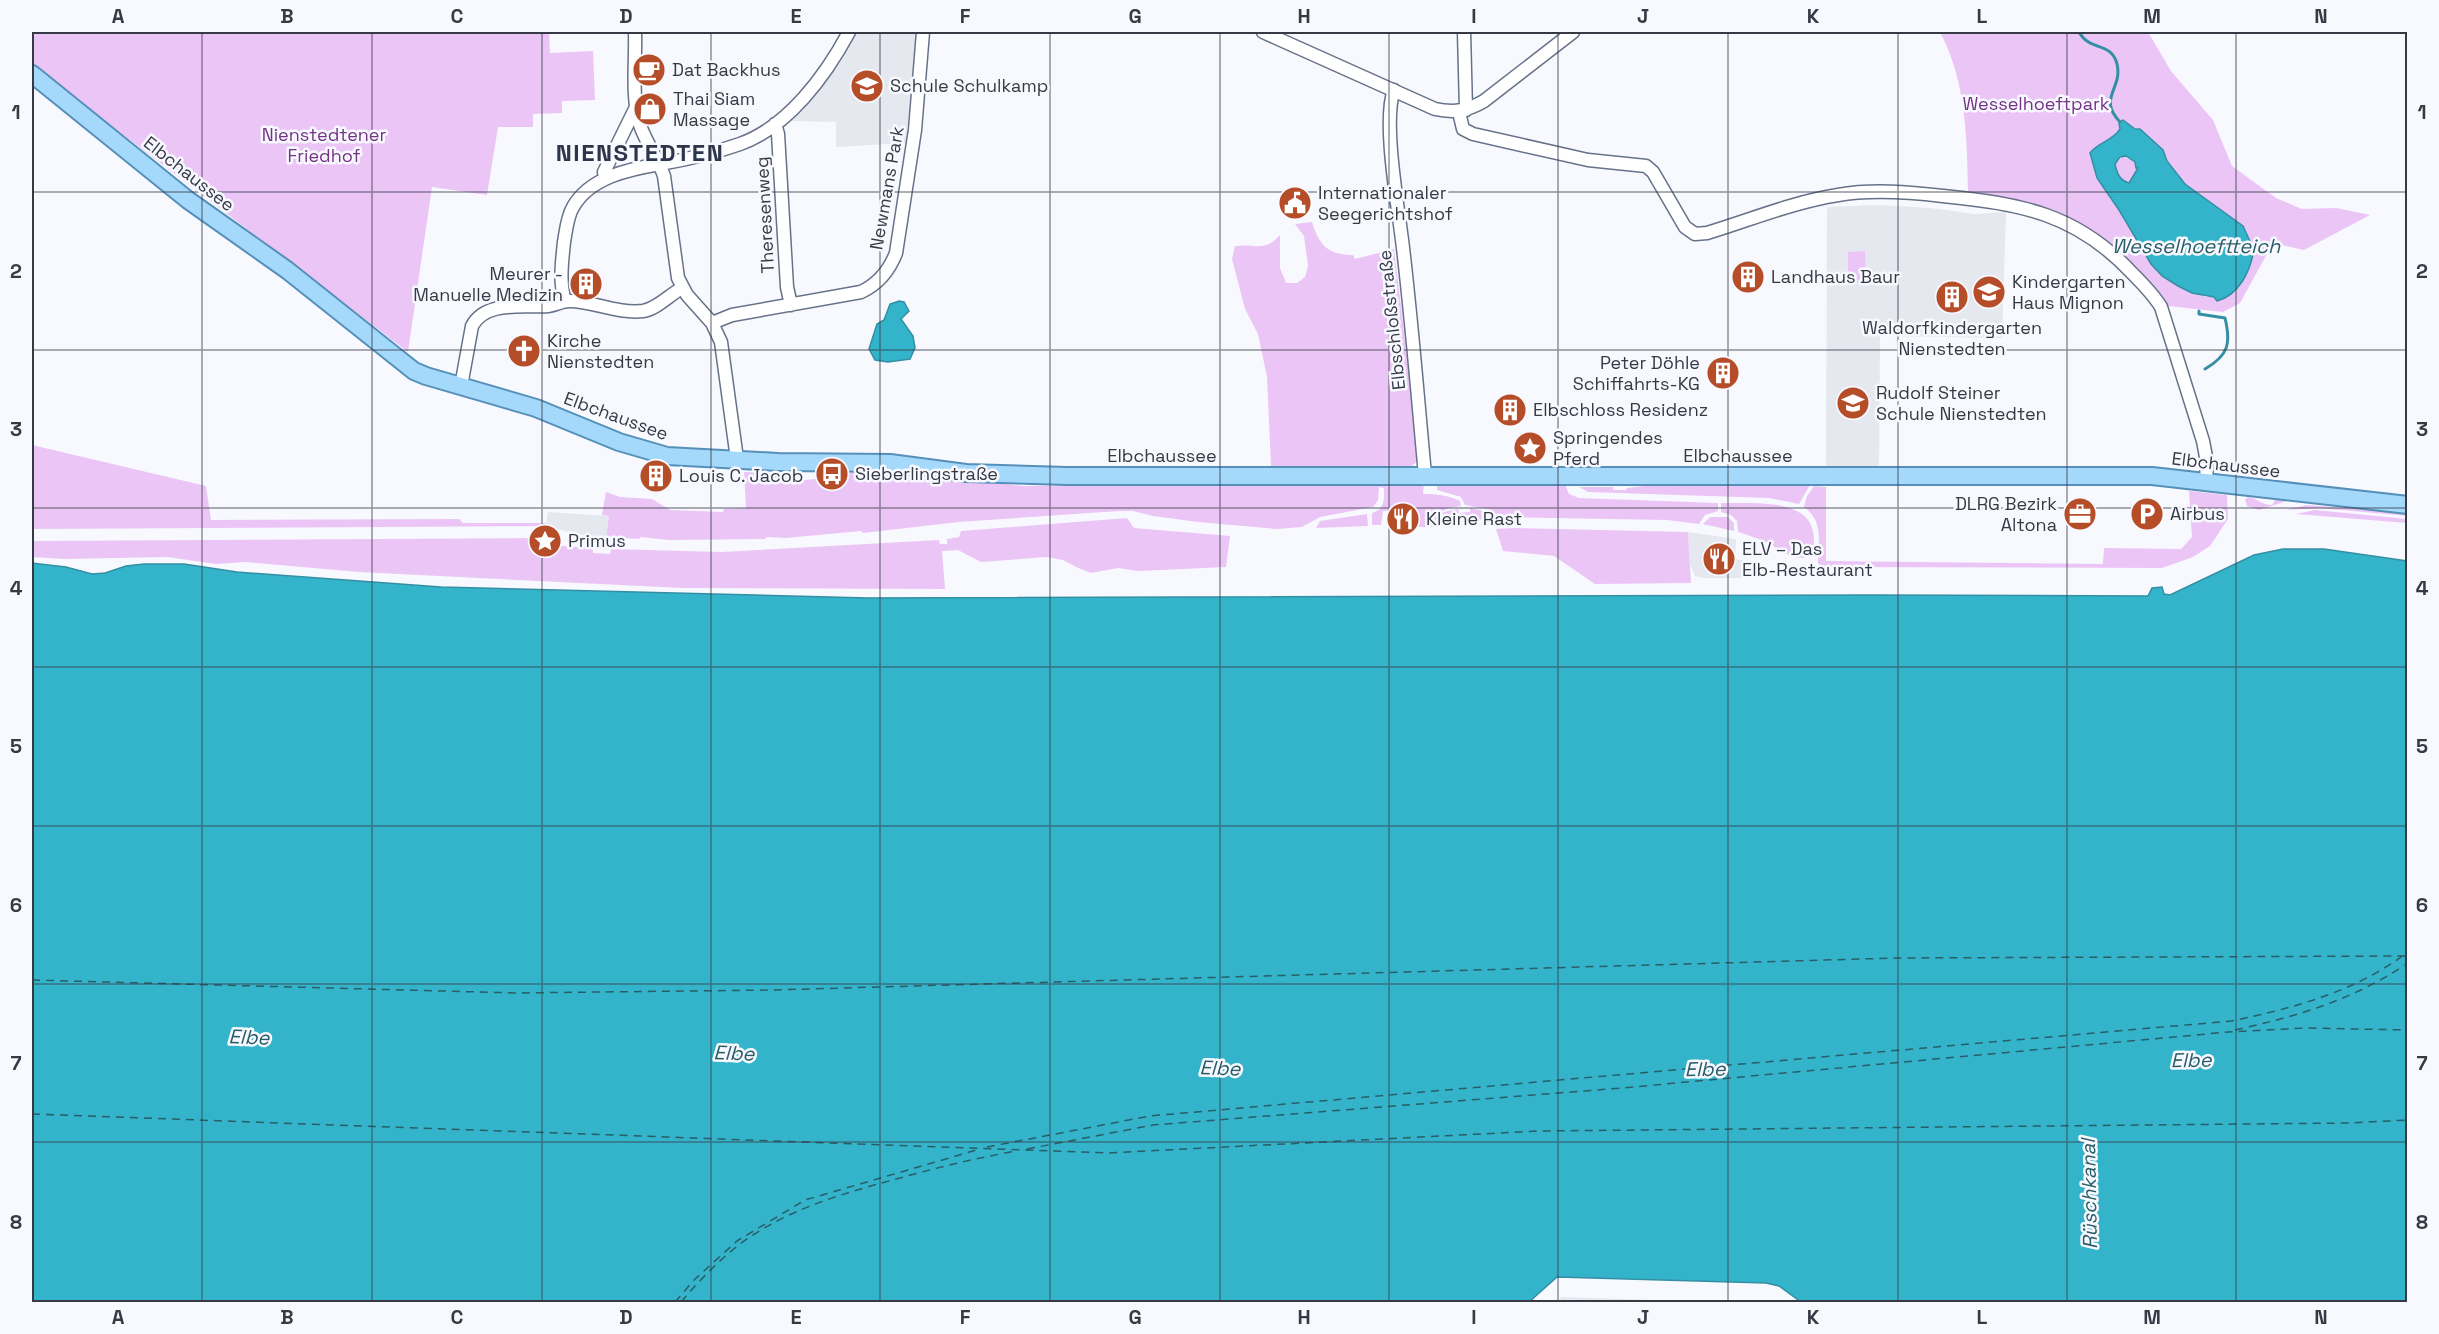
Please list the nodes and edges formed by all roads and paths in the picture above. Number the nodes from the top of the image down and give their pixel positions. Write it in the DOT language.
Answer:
graph roads {
  1 [pos="635,32"];
  2 [pos="849,32"];
  3 [pos="923,32"];
  4 [pos="1263,32"];
  5 [pos="1464,32"];
  6 [pos="1573,32"];
  7 [pos="32,75"];
  8 [pos="1394,90"];
  9 [pos="636,108"];
  10 [pos="1463,111"];
  11 [pos="775,124"];
  12 [pos="660,164"];
  13 [pos="605,179"];
  14 [pos="682,288"];
  15 [pos="565,301"];
  16 [pos="790,304"];
  17 [pos="712,323"];
  18 [pos="461,386"];
  19 [pos="737,459"];
  20 [pos="1425,475"];
  21 [pos="2206,483"];
  22 [pos="2408,505"];
  1 -- 9 [label="street"];
  2 -- 11 [label="street"];
  3 -- 16 [label="street, Newmans Park"];
  4 -- 8 [label="street"];
  5 -- 10 [label="street"];
  6 -- 10 [label="street"];
  7 -- 18 [label="main road, Elbchaussee"];
  8 -- 10 [label="street"];
  8 -- 20 [label="street, Elbschloßstraße"];
  9 -- 12 [label="street"];
  9 -- 13 [label="street"];
  10 -- 21 [label="street"];
  11 -- 12 [label="street"];
  11 -- 16 [label="street, Theresenweg"];
  12 -- 13 [label="street"];
  12 -- 14 [label="street"];
  13 -- 15 [label="street"];
  14 -- 15 [label="street"];
  14 -- 17 [label="street"];
  15 -- 18 [label="street"];
  16 -- 17 [label="street, Newmans Park"];
  17 -- 19 [label="street"];
  18 -- 19 [label="main road, Elbchaussee"];
  19 -- 20 [label="main road, Elbchaussee"];
  20 -- 21 [label="main road, Elbchaussee"];
  21 -- 22 [label="main road, Elbchaussee"];
}
